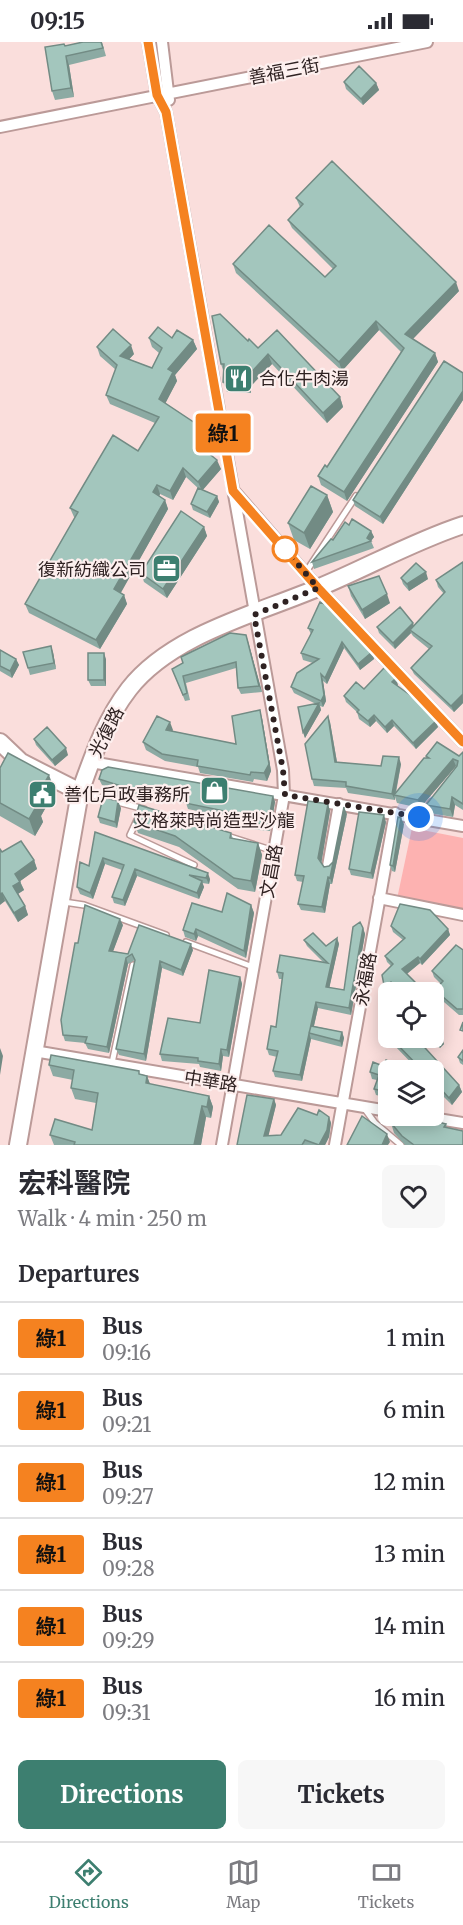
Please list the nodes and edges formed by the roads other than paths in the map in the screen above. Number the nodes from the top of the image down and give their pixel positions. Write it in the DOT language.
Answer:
graph roads {
  1 [pos="148,42"];
  2 [pos="162,42"];
  3 [pos="427,42"];
  4 [pos="382,46"];
  5 [pos="170,94"];
  6 [pos="157,95"];
  7 [pos="166,112"];
  8 [pos="0,127"];
  9 [pos="233,491"];
  10 [pos="358,493"];
  11 [pos="463,525"];
  12 [pos="306,572"];
  13 [pos="318,588"];
  14 [pos="254,615"];
  15 [pos="461,735"];
  16 [pos="0,742"];
  17 [pos="91,762"];
  18 [pos="80,792"];
  19 [pos="285,795"];
  20 [pos="434,799"];
  21 [pos="339,804"];
  22 [pos="142,808"];
  23 [pos="153,812"];
  24 [pos="395,813"];
  25 [pos="419,817"];
  26 [pos="463,826"];
  27 [pos="219,833"];
  28 [pos="274,851"];
  29 [pos="194,865"];
  30 [pos="328,866"];
  31 [pos="379,898"];
  32 [pos="62,902"];
  33 [pos="463,915"];
  34 [pos="169,936"];
  35 [pos="179,940"];
  36 [pos="133,965"];
  37 [pos="254,968"];
  38 [pos="34,1052"];
  39 [pos="112,1065"];
  40 [pos="233,1085"];
  41 [pos="342,1103"];
  42 [pos="363,1106"];
  43 [pos="378,1109"];
  44 [pos="444,1120"];
  45 [pos="463,1123"];
  46 [pos="18,1145"];
  47 [pos="222,1145"];
  48 [pos="334,1145"];
  49 [pos="401,1145"];
  1 -- 6 [label="street"];
  2 -- 5 [label="street"];
  3 -- 4 [label="street, 善福三街"];
  4 -- 5 [label="street, 善福三街"];
  5 -- 6 [label="street, 善福三街"];
  5 -- 7 [label="street"];
  6 -- 7 [label="street"];
  6 -- 8 [label="street, 善福三街"];
  7 -- 9 [label="street, 文昌路"];
  9 -- 12 [label="street"];
  9 -- 14 [label="street, 文昌路"];
  10 -- 12 [label="lane"];
  11 -- 13 [label="main road, 光復路"];
  12 -- 13 [label="street"];
  13 -- 14 [label="main road, 光復路"];
  13 -- 15 [label="street"];
  14 -- 17 [label="main road, 光復路"];
  14 -- 19 [label="street, 文昌路"];
  16 -- 18 [label="main road"];
  17 -- 18 [label="main road, 光復路"];
  17 -- 19 [label="street"];
  18 -- 22 [label="lane"];
  18 -- 32 [label="main road, 光復路"];
  19 -- 21 [label="street"];
  19 -- 28 [label="street, 文昌路"];
  20 -- 25 [label="lane"];
  21 -- 24 [label="street"];
  21 -- 30 [label="street"];
  22 -- 23 [label="lane"];
  22 -- 29 [label="lane"];
  24 -- 25 [label="street"];
  24 -- 31 [label="street, 永福路"];
  25 -- 26 [label="street"];
  27 -- 28 [label="lane"];
  28 -- 37 [label="street, 文昌路"];
  31 -- 33 [label="street"];
  31 -- 41 [label="street, 永福路"];
  32 -- 34 [label="lane"];
  32 -- 38 [label="main road, 光復路"];
  35 -- 37 [label="lane"];
  36 -- 39 [label="lane"];
  37 -- 40 [label="street, 文昌路"];
  38 -- 39 [label="street, 中華路"];
  38 -- 46 [label="main road, 光復路"];
  39 -- 40 [label="street, 中華路"];
  40 -- 41 [label="street, 中華路"];
  40 -- 47 [label="street, 文昌路"];
  41 -- 42 [label="street, 中華路"];
  41 -- 48 [label="street, 永福路"];
  42 -- 43 [label="street, 中華路"];
  42 -- 49 [label="lane"];
  44 -- 45 [label="street"];
}
